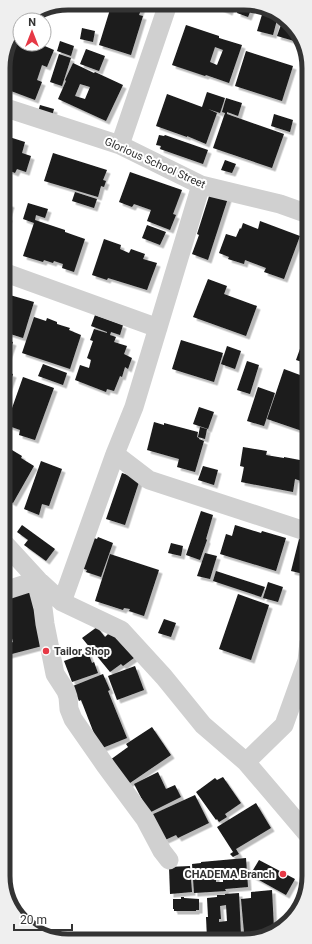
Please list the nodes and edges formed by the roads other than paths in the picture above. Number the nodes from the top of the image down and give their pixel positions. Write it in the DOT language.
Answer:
graph roads {
  1 [pos="166,10"];
  2 [pos="10,109"];
  3 [pos="120,144"];
  4 [pos="201,185"];
  5 [pos="302,212"];
  6 [pos="10,275"];
  7 [pos="158,328"];
  8 [pos="115,454"];
  9 [pos="302,530"];
  10 [pos="10,550"];
  11 [pos="38,580"];
  12 [pos="10,589"];
  13 [pos="62,602"];
  14 [pos="302,675"];
  15 [pos="246,762"];
  16 [pos="302,828"];
  17 [pos="168,860"];
  1 -- 3 [label="street"];
  2 -- 3 [label="street, Glorious School Street"];
  3 -- 4 [label="street, Glorious School Street"];
  4 -- 5 [label="street, Glorious School Street"];
  4 -- 7 [label="street"];
  6 -- 7 [label="street"];
  7 -- 8 [label="street"];
  8 -- 9 [label="street"];
  8 -- 13 [label="street"];
  10 -- 11 [label="street"];
  11 -- 12 [label="street"];
  11 -- 13 [label="street"];
  11 -- 17 [label="street"];
  13 -- 15 [label="street"];
  14 -- 15 [label="street"];
  15 -- 16 [label="street"];
}
